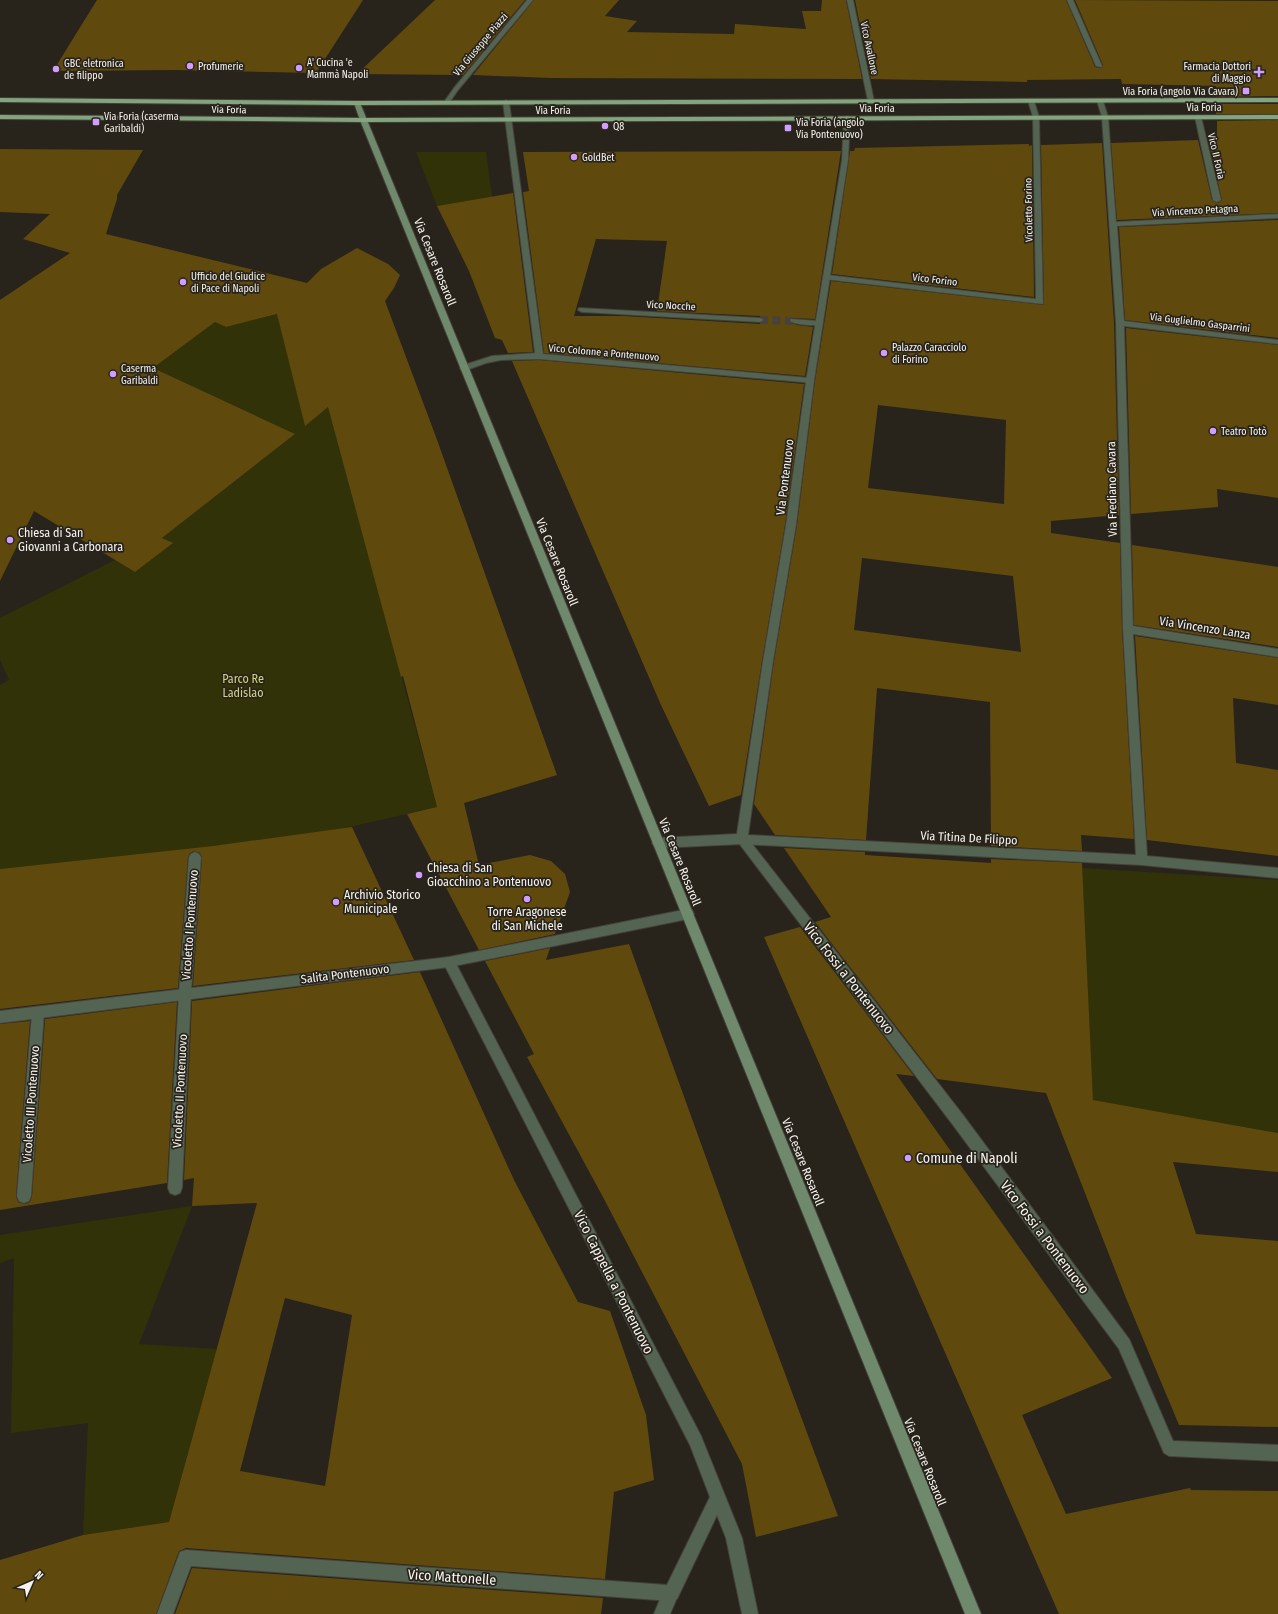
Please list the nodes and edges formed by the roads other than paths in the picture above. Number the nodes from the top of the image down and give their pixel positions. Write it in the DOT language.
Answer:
graph roads {
  1 [pos="530,0"];
  2 [pos="850,0"];
  3 [pos="1070,0"];
  4 [pos="1099,66"];
  5 [pos="0,100"];
  6 [pos="1278,100"];
  7 [pos="872,101"];
  8 [pos="1031,101"];
  9 [pos="1100,101"];
  10 [pos="446,102"];
  11 [pos="506,102"];
  12 [pos="357,103"];
  13 [pos="0,117"];
  14 [pos="1036,117"];
  15 [pos="1198,117"];
  16 [pos="1278,117"];
  17 [pos="846,118"];
  18 [pos="1105,118"];
  19 [pos="363,120"];
  20 [pos="508,120"];
  21 [pos="1217,200"];
  22 [pos="1278,216"];
  23 [pos="1114,224"];
  24 [pos="827,277"];
  25 [pos="1040,302"];
  26 [pos="582,310"];
  27 [pos="760,320"];
  28 [pos="794,321"];
  29 [pos="819,323"];
  30 [pos="1120,323"];
  31 [pos="1278,342"];
  32 [pos="539,356"];
  33 [pos="464,368"];
  34 [pos="810,381"];
  35 [pos="1128,628"];
  36 [pos="1278,653"];
  37 [pos="742,839"];
  38 [pos="658,843"];
  39 [pos="195,857"];
  40 [pos="1142,860"];
  41 [pos="1278,872"];
  42 [pos="688,914"];
  43 [pos="449,962"];
  44 [pos="185,993"];
  45 [pos="38,1013"];
  46 [pos="0,1017"];
  47 [pos="176,1188"];
  48 [pos="24,1196"];
  49 [pos="1278,1452"];
  50 [pos="718,1497"];
  51 [pos="671,1593"];
  52 [pos="165,1614"];
  53 [pos="662,1614"];
  54 [pos="750,1614"];
  55 [pos="972,1614"];
  1 -- 10 [label="street, Via Giuseppe Piazzi"];
  2 -- 7 [label="street, Vico Avallone"];
  3 -- 4 [label="street"];
  5 -- 12 [label="main road, Via Foria"];
  6 -- 9 [label="main road, Via Foria"];
  7 -- 8 [label="main road, Via Foria"];
  7 -- 11 [label="main road, Via Foria"];
  8 -- 9 [label="main road, Via Foria"];
  8 -- 14 [label="street, Vicoletto Forino"];
  9 -- 18 [label="street"];
  10 -- 11 [label="main road, Via Foria"];
  10 -- 12 [label="main road, Via Foria"];
  11 -- 20 [label="street, Vico Colonne a Pontenuovo"];
  12 -- 19 [label="main road, Via Cesare Rosaroll"];
  13 -- 19 [label="main road, Via Foria"];
  14 -- 17 [label="main road, Via Foria"];
  14 -- 18 [label="main road, Via Foria"];
  14 -- 25 [label="street, Vicoletto Forino"];
  15 -- 16 [label="main road, Via Foria"];
  15 -- 18 [label="main road, Via Foria"];
  15 -- 21 [label="street, Vico II Foria"];
  17 -- 20 [label="main road, Via Foria"];
  17 -- 24 [label="street, Via Pontenuovo"];
  18 -- 23 [label="street, Via Frediano Cavara"];
  19 -- 20 [label="main road, Via Foria"];
  19 -- 33 [label="main road, Via Cesare Rosaroll"];
  20 -- 32 [label="street, Vico Colonne a Pontenuovo"];
  22 -- 23 [label="street, Via Vincenzo Petagna"];
  23 -- 30 [label="street, Via Frediano Cavara"];
  24 -- 25 [label="street, Vico Forino"];
  24 -- 29 [label="street, Via Pontenuovo"];
  26 -- 27 [label="street, Vico Nocche"];
  28 -- 29 [label="street"];
  29 -- 34 [label="street, Via Pontenuovo"];
  30 -- 31 [label="street, Via Guglielmo Gasparrini"];
  30 -- 35 [label="street, Via Frediano Cavara"];
  32 -- 33 [label="street"];
  32 -- 34 [label="street, Vico Colonne a Pontenuovo"];
  33 -- 38 [label="main road, Via Cesare Rosaroll"];
  34 -- 37 [label="street, Via Pontenuovo"];
  35 -- 36 [label="street, Via Vincenzo Lanza"];
  35 -- 40 [label="street, Via Frediano Cavara"];
  37 -- 38 [label="street, Via Titina De Filippo"];
  37 -- 40 [label="street, Via Titina De Filippo"];
  37 -- 49 [label="street, Vico Fossi a Pontenuovo"];
  38 -- 42 [label="main road, Via Cesare Rosaroll"];
  39 -- 44 [label="street, Vicoletto I Pontenuovo"];
  40 -- 41 [label="street, Via Titina De Filippo"];
  42 -- 43 [label="street, Salita Pontenuovo"];
  42 -- 55 [label="main road, Via Cesare Rosaroll"];
  43 -- 44 [label="street, Salita Pontenuovo"];
  43 -- 50 [label="street, Vico Cappella a Pontenuovo"];
  44 -- 45 [label="street, Salita Pontenuovo"];
  44 -- 47 [label="street, Vicoletto II Pontenuovo"];
  45 -- 46 [label="street, Salita Pontenuovo"];
  45 -- 48 [label="street, Vicoletto III Pontenuovo"];
  50 -- 51 [label="street"];
  50 -- 54 [label="street, Vico Cappella a Pontenuovo"];
  51 -- 52 [label="street, Vico Mattonelle"];
  51 -- 53 [label="street"];
}
